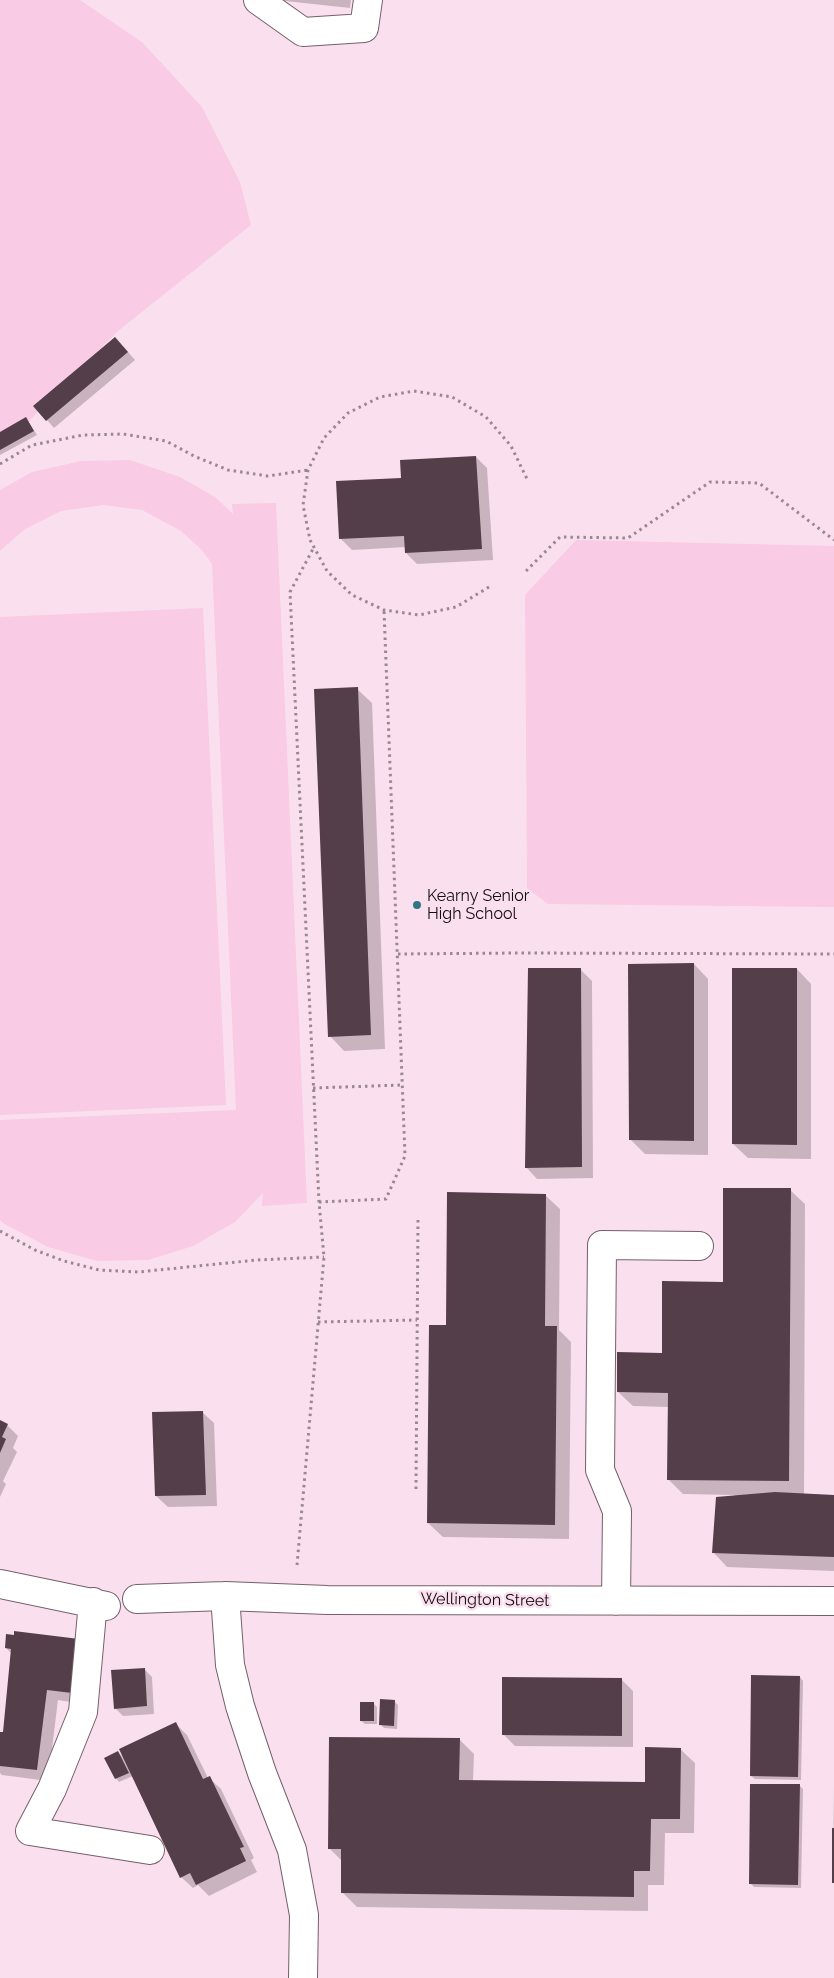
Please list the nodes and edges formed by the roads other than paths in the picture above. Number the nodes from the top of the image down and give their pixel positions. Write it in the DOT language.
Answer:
graph roads {
  1 [pos="258,0"];
  2 [pos="368,0"];
  3 [pos="699,1246"];
  4 [pos="0,1584"];
  5 [pos="225,1596"];
  6 [pos="136,1598"];
  7 [pos="616,1601"];
  8 [pos="834,1602"];
  9 [pos="150,1850"];
  10 [pos="303,1978"];
  1 -- 2 [label="street"];
  3 -- 7 [label="street"];
  4 -- 9 [label="street"];
  5 -- 6 [label="street, Wellington Street"];
  5 -- 7 [label="street, Wellington Street"];
  5 -- 10 [label="street"];
  7 -- 8 [label="street, Wellington Street"];
}
